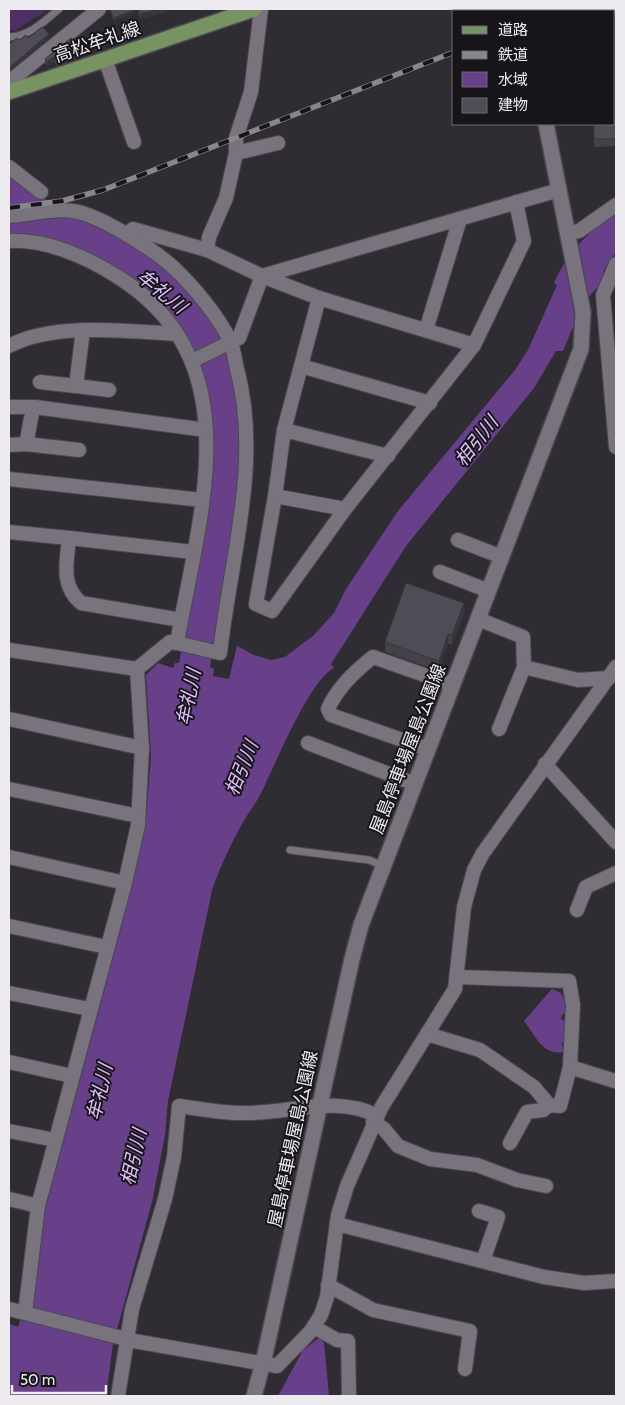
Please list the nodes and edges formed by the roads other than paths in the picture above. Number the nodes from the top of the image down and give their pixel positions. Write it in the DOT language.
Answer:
graph roads {
  1 [pos="59,9"];
  2 [pos="99,9"];
  3 [pos="254,9"];
  4 [pos="261,9"];
  5 [pos="9,37"];
  6 [pos="104,59"];
  7 [pos="9,82"];
  8 [pos="9,92"];
  9 [pos="546,125"];
  10 [pos="134,142"];
  11 [pos="278,143"];
  12 [pos="236,153"];
  13 [pos="9,167"];
  14 [pos="559,190"];
  15 [pos="41,192"];
  16 [pos="516,202"];
  17 [pos="616,205"];
  18 [pos="9,216"];
  19 [pos="460,218"];
  20 [pos="128,235"];
  21 [pos="569,240"];
  22 [pos="9,241"];
  23 [pos="207,250"];
  24 [pos="616,264"];
  25 [pos="262,276"];
  26 [pos="319,298"];
  27 [pos="584,326"];
  28 [pos="605,328"];
  29 [pos="83,330"];
  30 [pos="426,330"];
  31 [pos="177,334"];
  32 [pos="231,343"];
  33 [pos="474,345"];
  34 [pos="9,346"];
  35 [pos="192,361"];
  36 [pos="301,366"];
  37 [pos="40,382"];
  38 [pos="76,386"];
  39 [pos="109,390"];
  40 [pos="430,403"];
  41 [pos="9,406"];
  42 [pos="35,407"];
  43 [pos="206,430"];
  44 [pos="284,430"];
  45 [pos="26,444"];
  46 [pos="9,445"];
  47 [pos="616,446"];
  48 [pos="79,450"];
  49 [pos="388,456"];
  50 [pos="9,479"];
  51 [pos="275,496"];
  52 [pos="202,500"];
  53 [pos="345,509"];
  54 [pos="9,532"];
  55 [pos="69,538"];
  56 [pos="458,540"];
  57 [pos="193,552"];
  58 [pos="502,557"];
  59 [pos="440,572"];
  60 [pos="489,591"];
  61 [pos="181,620"];
  62 [pos="478,620"];
  63 [pos="177,643"];
  64 [pos="9,650"];
  65 [pos="524,667"];
  66 [pos="137,669"];
  67 [pos="612,673"];
  68 [pos="453,685"];
  69 [pos="9,719"];
  70 [pos="499,729"];
  71 [pos="308,743"];
  72 [pos="142,748"];
  73 [pos="428,749"];
  74 [pos="545,764"];
  75 [pos="415,784"];
  76 [pos="9,788"];
  77 [pos="138,816"];
  78 [pos="616,842"];
  79 [pos="290,850"];
  80 [pos="9,857"];
  81 [pos="383,866"];
  82 [pos="616,873"];
  83 [pos="125,883"];
  84 [pos="578,910"];
  85 [pos="9,926"];
  86 [pos="106,947"];
  87 [pos="458,977"];
  88 [pos="9,992"];
  89 [pos="89,1009"];
  90 [pos="427,1034"];
  91 [pos="9,1062"];
  92 [pos="570,1067"];
  93 [pos="72,1076"];
  94 [pos="616,1081"];
  95 [pos="550,1104"];
  96 [pos="320,1106"];
  97 [pos="375,1119"];
  98 [pos="9,1130"];
  99 [pos="55,1140"];
  100 [pos="510,1143"];
  101 [pos="546,1186"];
  102 [pos="9,1199"];
  103 [pos="38,1206"];
  104 [pos="479,1211"];
  105 [pos="337,1224"];
  106 [pos="483,1261"];
  107 [pos="616,1281"];
  108 [pos="328,1286"];
  109 [pos="9,1309"];
  110 [pos="27,1314"];
  111 [pos="314,1327"];
  112 [pos="122,1337"];
  113 [pos="263,1364"];
  114 [pos="465,1369"];
  115 [pos="118,1396"];
  116 [pos="254,1396"];
  117 [pos="349,1396"];
  1 -- 5 [label="lane"];
  2 -- 7 [label="street"];
  3 -- 6 [label="main road, 高松牟礼線"];
  4 -- 12 [label="street"];
  6 -- 8 [label="main road, 高松牟礼線"];
  6 -- 10 [label="street"];
  9 -- 14 [label="main road, 屋島停車場屋島公園線"];
  11 -- 12 [label="street"];
  12 -- 23 [label="street"];
  13 -- 15 [label="street"];
  14 -- 16 [label="street"];
  14 -- 21 [label="main road, 屋島停車場屋島公園線"];
  16 -- 19 [label="street"];
  16 -- 33 [label="street"];
  17 -- 21 [label="street"];
  18 -- 20 [label="street"];
  19 -- 25 [label="street"];
  19 -- 30 [label="street"];
  20 -- 23 [label="street"];
  20 -- 32 [label="street"];
  21 -- 27 [label="main road, 屋島停車場屋島公園線"];
  22 -- 31 [label="street"];
  23 -- 25 [label="street"];
  24 -- 28 [label="street"];
  25 -- 26 [label="street"];
  25 -- 32 [label="street"];
  26 -- 30 [label="street"];
  26 -- 36 [label="street"];
  27 -- 28 [label="street"];
  27 -- 58 [label="main road, 屋島停車場屋島公園線"];
  28 -- 47 [label="street"];
  29 -- 31 [label="street"];
  29 -- 34 [label="street"];
  29 -- 38 [label="street"];
  30 -- 33 [label="street"];
  31 -- 35 [label="street"];
  32 -- 35 [label="street"];
  32 -- 63 [label="street"];
  33 -- 40 [label="street"];
  35 -- 43 [label="street"];
  36 -- 40 [label="street"];
  36 -- 44 [label="street"];
  37 -- 38 [label="street"];
  38 -- 39 [label="street"];
  40 -- 49 [label="street"];
  41 -- 42 [label="street"];
  42 -- 43 [label="street"];
  42 -- 45 [label="street"];
  43 -- 52 [label="street"];
  44 -- 49 [label="street"];
  44 -- 51 [label="street"];
  45 -- 46 [label="street"];
  45 -- 48 [label="street"];
  49 -- 53 [label="street"];
  50 -- 52 [label="street"];
  51 -- 53 [label="street"];
  51 -- 53 [label="street"];
  52 -- 57 [label="street"];
  54 -- 55 [label="street"];
  55 -- 57 [label="street"];
  55 -- 61 [label="street"];
  56 -- 58 [label="street"];
  57 -- 61 [label="street"];
  58 -- 60 [label="main road, 屋島停車場屋島公園線"];
  59 -- 60 [label="street"];
  60 -- 62 [label="main road, 屋島停車場屋島公園線"];
  61 -- 63 [label="street"];
  62 -- 65 [label="street"];
  62 -- 68 [label="main road, 屋島停車場屋島公園線"];
  63 -- 66 [label="street"];
  64 -- 66 [label="street"];
  65 -- 67 [label="street"];
  65 -- 70 [label="street"];
  66 -- 72 [label="street"];
  67 -- 74 [label="street"];
  68 -- 73 [label="main road, 屋島停車場屋島公園線"];
  68 -- 73 [label="street"];
  69 -- 72 [label="street"];
  71 -- 75 [label="street"];
  72 -- 77 [label="street"];
  73 -- 75 [label="main road, 屋島停車場屋島公園線"];
  74 -- 78 [label="street"];
  74 -- 87 [label="street"];
  75 -- 81 [label="main road, 屋島停車場屋島公園線"];
  76 -- 77 [label="street"];
  77 -- 83 [label="street"];
  79 -- 81 [label="lane"];
  80 -- 83 [label="street"];
  81 -- 96 [label="main road, 屋島停車場屋島公園線"];
  82 -- 84 [label="street"];
  83 -- 86 [label="street"];
  85 -- 86 [label="street"];
  86 -- 89 [label="street"];
  87 -- 90 [label="street"];
  87 -- 92 [label="street"];
  88 -- 89 [label="street"];
  89 -- 93 [label="street"];
  90 -- 95 [label="street"];
  90 -- 97 [label="street"];
  91 -- 93 [label="street"];
  92 -- 94 [label="street"];
  92 -- 95 [label="street"];
  93 -- 99 [label="street"];
  95 -- 100 [label="street"];
  96 -- 97 [label="street"];
  96 -- 112 [label="street"];
  96 -- 113 [label="main road, 屋島停車場屋島公園線"];
  97 -- 101 [label="street"];
  97 -- 105 [label="street"];
  98 -- 99 [label="street"];
  99 -- 103 [label="street"];
  102 -- 103 [label="street"];
  103 -- 110 [label="street"];
  104 -- 106 [label="street"];
  105 -- 106 [label="street"];
  105 -- 108 [label="street"];
  106 -- 107 [label="street"];
  108 -- 111 [label="street"];
  108 -- 114 [label="street"];
  109 -- 110 [label="street"];
  110 -- 112 [label="street"];
  111 -- 113 [label="street"];
  111 -- 117 [label="street"];
  112 -- 113 [label="street"];
  112 -- 115 [label="street"];
  113 -- 116 [label="main road, 屋島停車場屋島公園線"];
}
